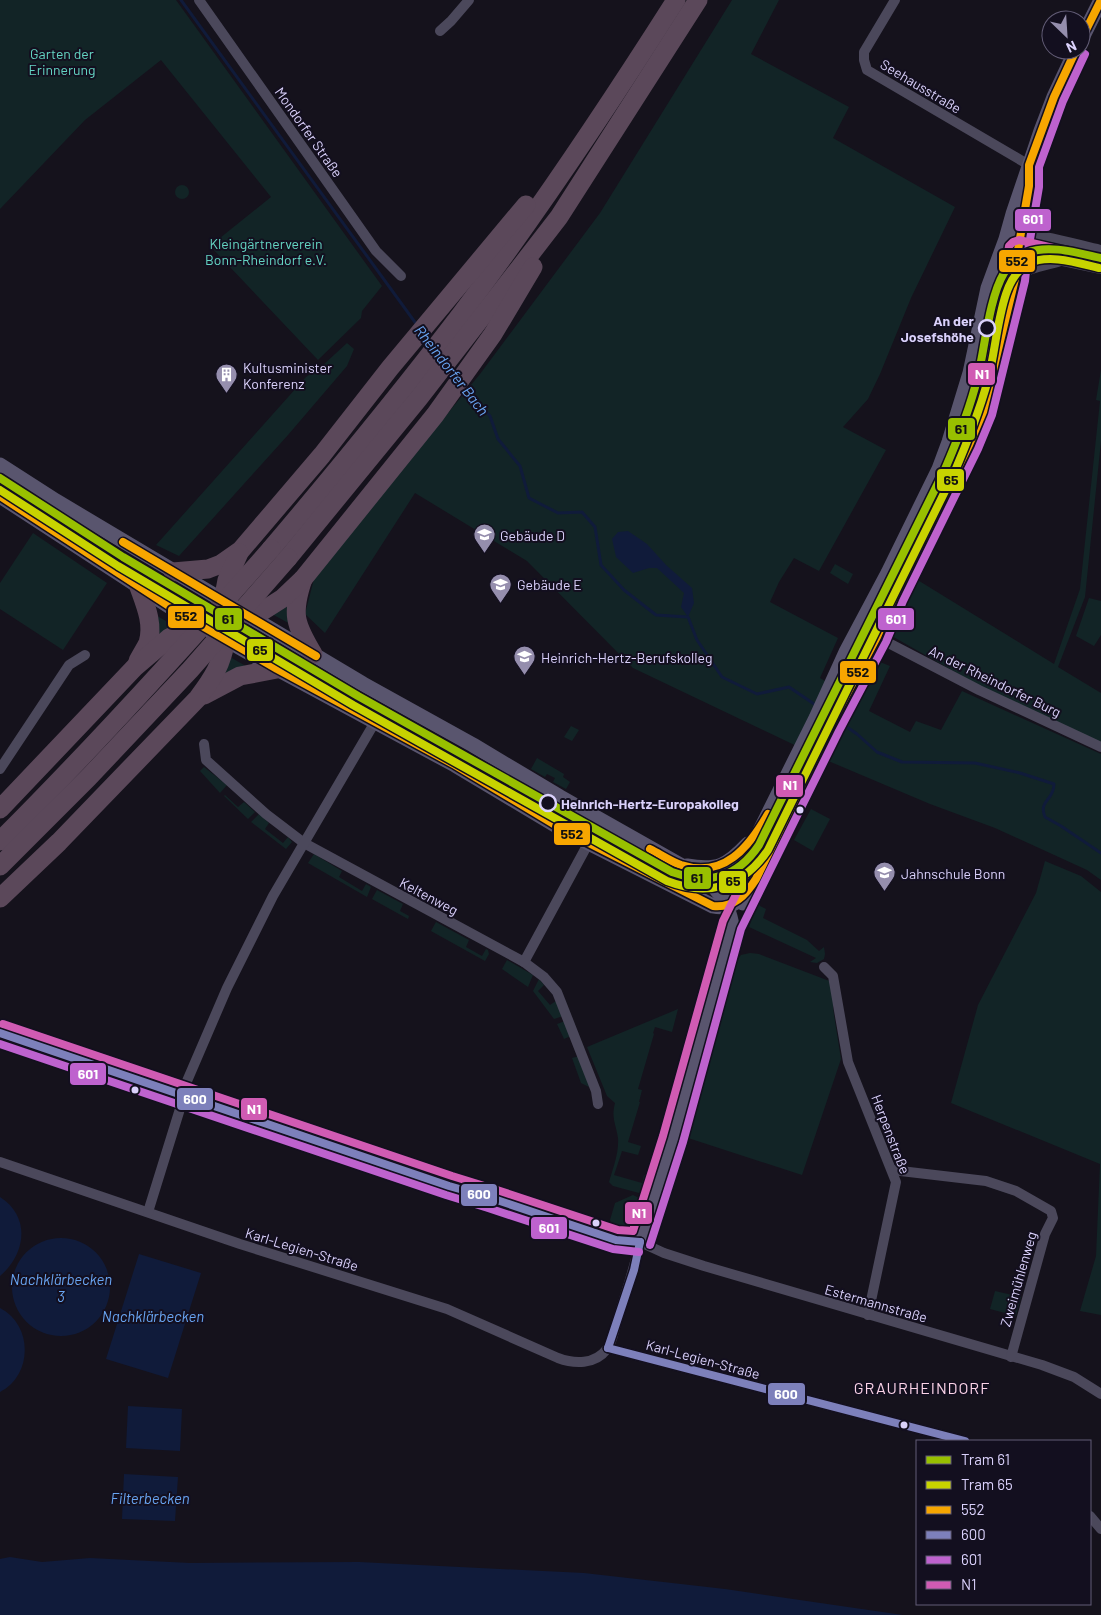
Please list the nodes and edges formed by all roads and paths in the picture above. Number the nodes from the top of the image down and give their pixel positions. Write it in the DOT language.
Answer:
graph roads {
  1 [pos="199,0"];
  2 [pos="469,0"];
  3 [pos="676,0"];
  4 [pos="698,0"];
  5 [pos="895,0"];
  6 [pos="1101,0"];
  7 [pos="1091,20"];
  8 [pos="440,30"];
  9 [pos="1071,60"];
  10 [pos="1029,165"];
  11 [pos="564,170"];
  12 [pos="1014,237"];
  13 [pos="1018,250"];
  14 [pos="1101,250"];
  15 [pos="1062,261"];
  16 [pos="1101,269"];
  17 [pos="401,276"];
  18 [pos="1015,279"];
  19 [pos="486,327"];
  20 [pos="412,392"];
  21 [pos="0,465"];
  22 [pos="0,496"];
  23 [pos="241,550"];
  24 [pos="173,572"];
  25 [pos="303,579"];
  26 [pos="139,587"];
  27 [pos="223,610"];
  28 [pos="246,614"];
  29 [pos="198,623"];
  30 [pos="877,637"];
  31 [pos="226,639"];
  32 [pos="313,654"];
  33 [pos="85,655"];
  34 [pos="136,667"];
  35 [pos="277,669"];
  36 [pos="198,698"];
  37 [pos="375,722"];
  38 [pos="204,744"];
  39 [pos="1101,747"];
  40 [pos="0,769"];
  41 [pos="0,809"];
  42 [pos="758,834"];
  43 [pos="0,841"];
  44 [pos="589,842"];
  45 [pos="304,843"];
  46 [pos="632,864"];
  47 [pos="681,865"];
  48 [pos="0,866"];
  49 [pos="746,895"];
  50 [pos="0,898"];
  51 [pos="728,906"];
  52 [pos="732,925"];
  53 [pos="524,962"];
  54 [pos="824,967"];
  55 [pos="0,1033"];
  56 [pos="182,1096"];
  57 [pos="598,1104"];
  58 [pos="0,1162"];
  59 [pos="892,1170"];
  60 [pos="148,1212"];
  61 [pos="640,1242"];
  62 [pos="868,1315"];
  63 [pos="608,1348"];
  64 [pos="1011,1357"];
  65 [pos="1101,1394"];
  66 [pos="960,1440"];
  67 [pos="1091,1517"];
  68 [pos="1101,1529"];
  1 -- 17 [label="street, Mondorfer Straße"];
  2 -- 8 [label="street"];
  3 -- 11 [label="highway"];
  4 -- 19 [label="highway"];
  5 -- 10 [label="street, Seehausstraße"];
  6 -- 7 [label="street"];
  9 -- 10 [label="street"];
  10 -- 12 [label="street"];
  11 -- 20 [label="highway"];
  11 -- 23 [label="highway"];
  12 -- 13 [label="street"];
  12 -- 14 [label="street"];
  12 -- 42 [label="street"];
  13 -- 15 [label="street"];
  13 -- 18 [label="street"];
  15 -- 16 [label="street"];
  15 -- 18 [label="street"];
  18 -- 30 [label="street"];
  19 -- 20 [label="highway"];
  19 -- 25 [label="highway"];
  20 -- 43 [label="highway, bridge"];
  20 -- 48 [label="highway, bridge"];
  21 -- 24 [label="street"];
  22 -- 26 [label="street"];
  23 -- 24 [label="highway"];
  23 -- 27 [label="highway"];
  24 -- 27 [label="street"];
  25 -- 28 [label="highway"];
  25 -- 32 [label="highway"];
  26 -- 29 [label="street"];
  26 -- 34 [label="highway"];
  27 -- 28 [label="street"];
  27 -- 29 [label="street"];
  27 -- 31 [label="street"];
  28 -- 32 [label="street"];
  29 -- 31 [label="street"];
  29 -- 34 [label="highway"];
  30 -- 39 [label="street, An der Rheindorfer Burg"];
  30 -- 49 [label="street"];
  31 -- 35 [label="street"];
  31 -- 36 [label="highway"];
  32 -- 47 [label="street"];
  33 -- 40 [label="street"];
  34 -- 41 [label="highway"];
  35 -- 36 [label="highway"];
  35 -- 37 [label="street"];
  36 -- 50 [label="highway"];
  37 -- 44 [label="street"];
  37 -- 45 [label="street"];
  38 -- 45 [label="street, Keltenweg"];
  42 -- 47 [label="street"];
  42 -- 51 [label="street"];
  44 -- 46 [label="street"];
  44 -- 53 [label="street"];
  45 -- 53 [label="street, Keltenweg"];
  45 -- 56 [label="street"];
  46 -- 51 [label="street"];
  46 -- 52 [label="street"];
  47 -- 51 [label="street"];
  49 -- 51 [label="street"];
  49 -- 52 [label="street"];
  51 -- 52 [label="street"];
  52 -- 61 [label="street"];
  53 -- 57 [label="street, Keltenweg"];
  54 -- 59 [label="street, Herpenstraße"];
  55 -- 56 [label="street"];
  56 -- 60 [label="street"];
  56 -- 61 [label="street"];
  58 -- 60 [label="street, Karl-Legien-Straße"];
  59 -- 62 [label="street, Herpenstraße"];
  59 -- 64 [label="street, Zweimühlenweg"];
  60 -- 63 [label="street, Karl-Legien-Straße"];
  61 -- 62 [label="street, Estermannstraße"];
  61 -- 63 [label="street"];
  62 -- 64 [label="street, Estermannstraße"];
  63 -- 66 [label="street, Karl-Legien-Straße"];
  64 -- 65 [label="street, Estermannstraße"];
  67 -- 68 [label="street"];
}
